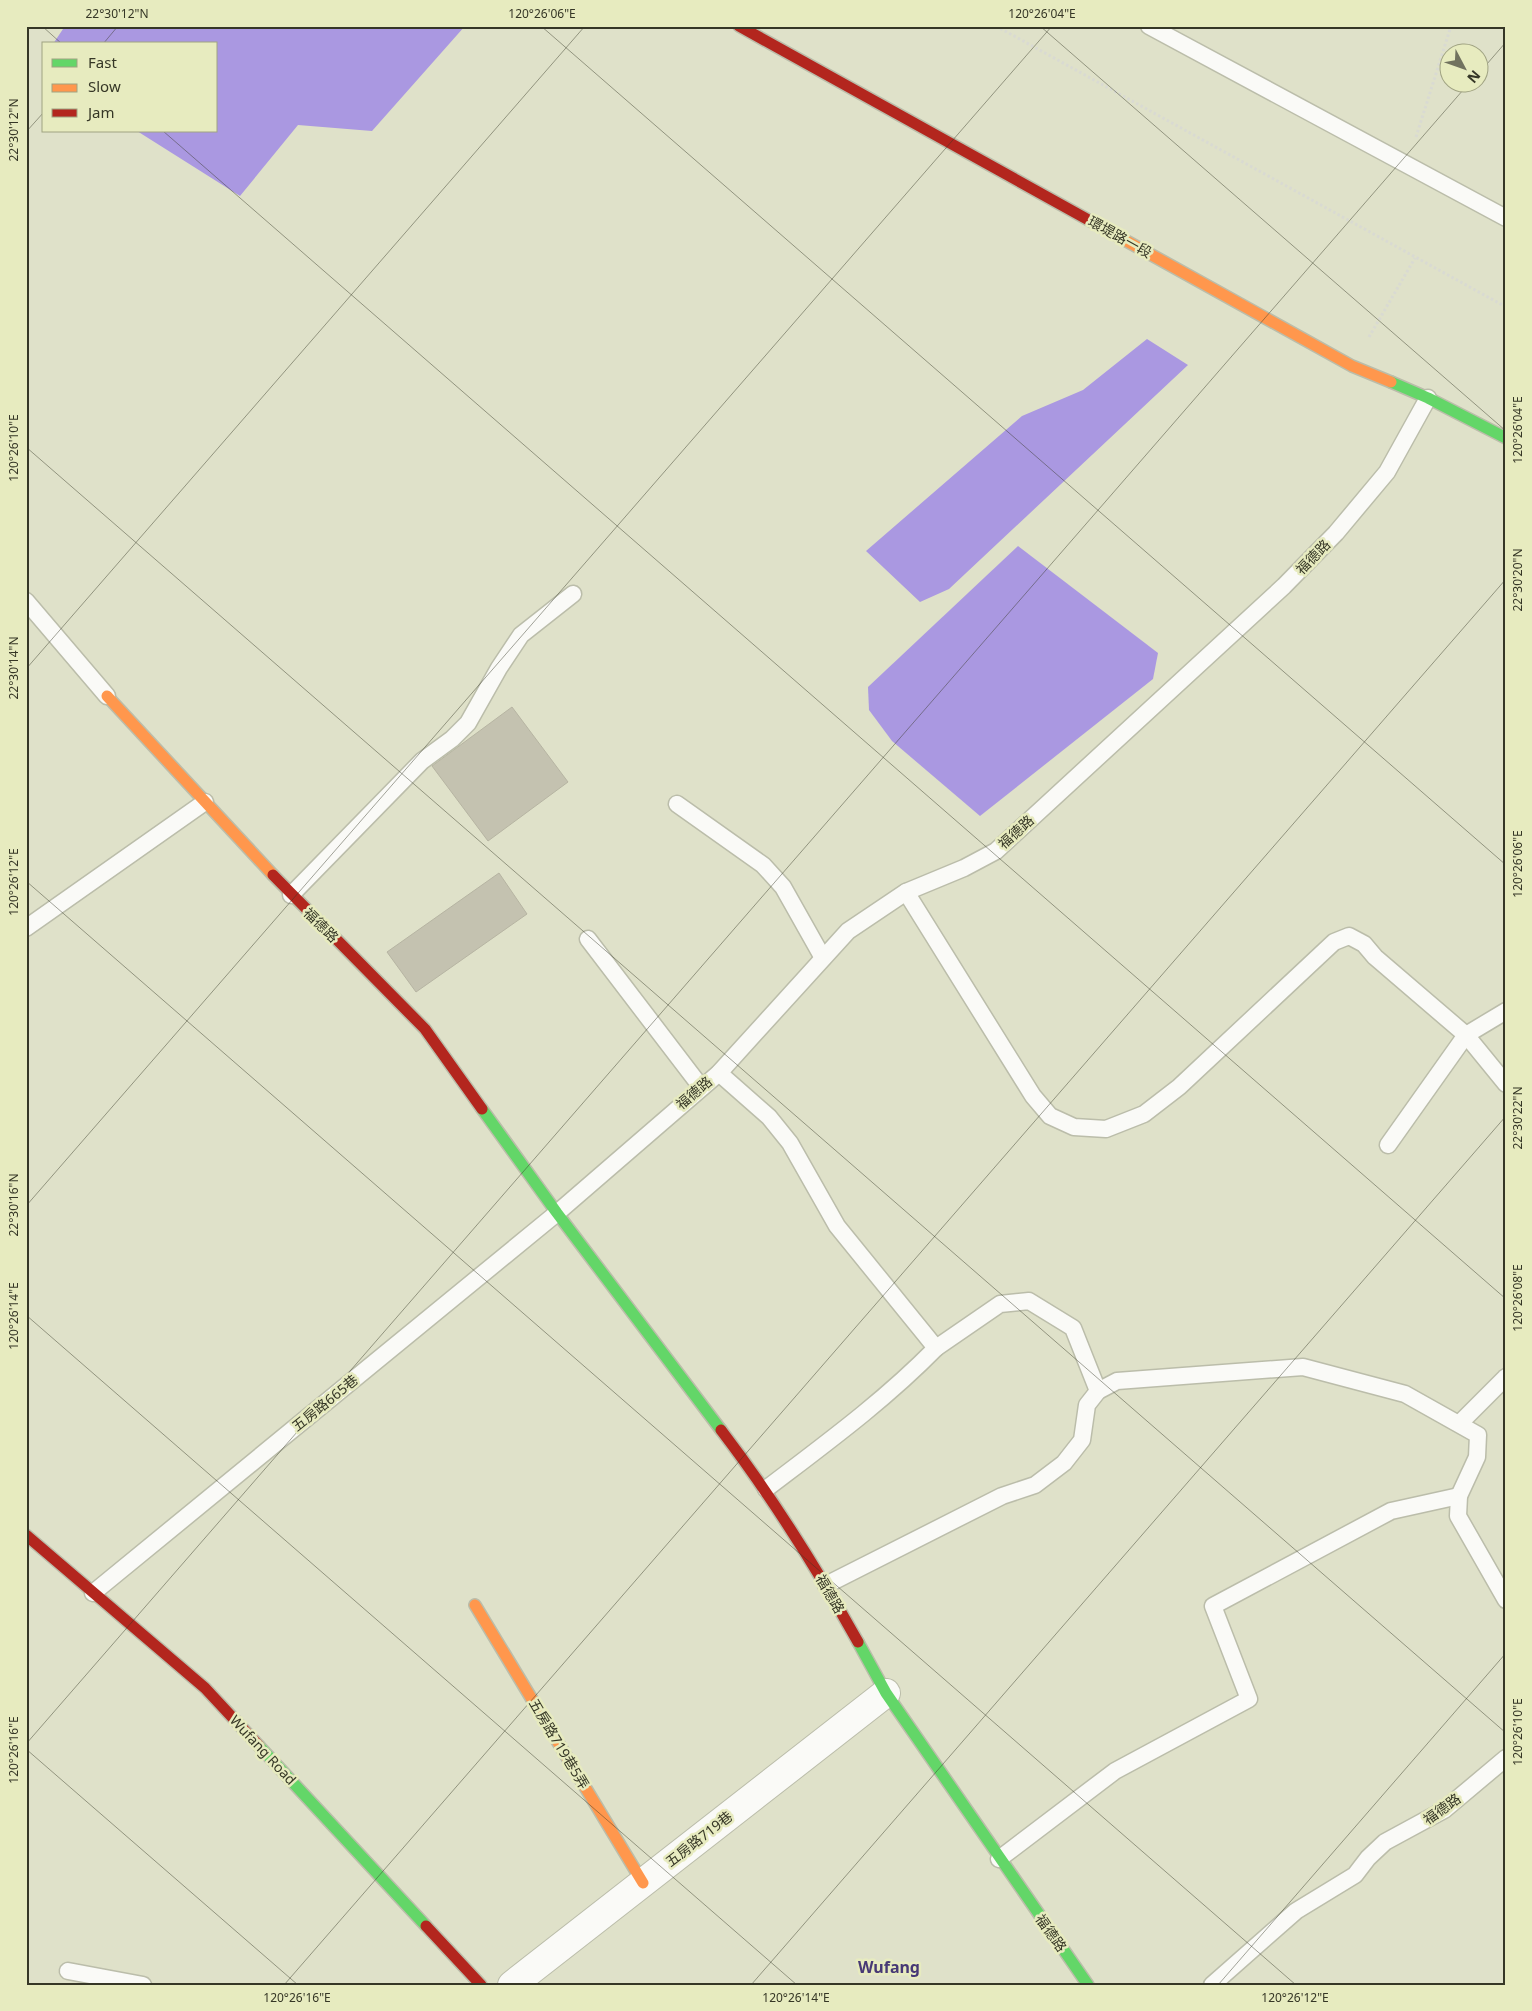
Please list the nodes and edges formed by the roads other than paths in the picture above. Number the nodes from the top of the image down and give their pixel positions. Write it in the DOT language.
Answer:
graph roads {
  1 [pos="739,26"];
  2 [pos="1149,26"];
  3 [pos="1506,218"];
  4 [pos="1428,398"];
  5 [pos="1506,438"];
  6 [pos="573,594"];
  7 [pos="26,601"];
  8 [pos="107,696"];
  9 [pos="204,802"];
  10 [pos="677,804"];
  11 [pos="906,892"];
  12 [pos="291,896"];
  13 [pos="26,928"];
  14 [pos="588,939"];
  15 [pos="823,958"];
  16 [pos="1506,1010"];
  17 [pos="1466,1035"];
  18 [pos="719,1073"];
  19 [pos="1506,1084"];
  20 [pos="701,1087"];
  21 [pos="1388,1145"];
  22 [pos="557,1213"];
  23 [pos="936,1348"];
  24 [pos="1506,1377"];
  25 [pos="1098,1391"];
  26 [pos="1460,1423"];
  27 [pos="766,1489"];
  28 [pos="1459,1496"];
  29 [pos="26,1535"];
  30 [pos="826,1585"];
  31 [pos="93,1593"];
  32 [pos="1506,1600"];
  33 [pos="475,1605"];
  34 [pos="886,1693"];
  35 [pos="1506,1758"];
  36 [pos="1000,1859"];
  37 [pos="643,1883"];
  38 [pos="68,1971"];
  39 [pos="142,1985"];
  40 [pos="481,1985"];
  41 [pos="512,1985"];
  42 [pos="1088,1985"];
  43 [pos="1212,1985"];
  1 -- 4 [label="street, 環堤路一段"];
  2 -- 3 [label="lane"];
  4 -- 5 [label="street, 環堤路一段"];
  4 -- 11 [label="lane, 福德路"];
  6 -- 12 [label="lane"];
  7 -- 8 [label="lane"];
  8 -- 9 [label="street, 福德路"];
  9 -- 12 [label="street, 福德路"];
  9 -- 13 [label="lane"];
  10 -- 15 [label="lane"];
  11 -- 15 [label="lane, 福德路"];
  11 -- 17 [label="lane"];
  12 -- 22 [label="street, 福德路"];
  14 -- 20 [label="lane"];
  15 -- 18 [label="lane, 福德路"];
  16 -- 17 [label="lane"];
  17 -- 19 [label="lane"];
  17 -- 21 [label="lane"];
  18 -- 20 [label="lane, 福德路"];
  18 -- 23 [label="lane"];
  20 -- 22 [label="lane, 福德路"];
  22 -- 27 [label="street, 福德路"];
  22 -- 31 [label="lane, 五房路665巷"];
  23 -- 25 [label="lane"];
  23 -- 27 [label="lane"];
  24 -- 26 [label="lane"];
  25 -- 26 [label="lane"];
  25 -- 30 [label="lane"];
  26 -- 28 [label="lane"];
  27 -- 30 [label="street, 福德路"];
  28 -- 32 [label="lane"];
  28 -- 36 [label="lane"];
  29 -- 31 [label="street, Wufang Road"];
  30 -- 34 [label="street, 福德路"];
  31 -- 40 [label="street, Wufang Road"];
  33 -- 37 [label="street, 五房路719巷5弄"];
  34 -- 36 [label="street, 福德路"];
  34 -- 37 [label="street, 五房路719巷"];
  35 -- 43 [label="lane, 福德路"];
  36 -- 42 [label="street, 福德路"];
  37 -- 41 [label="street, 五房路719巷"];
  38 -- 39 [label="lane"];
}
